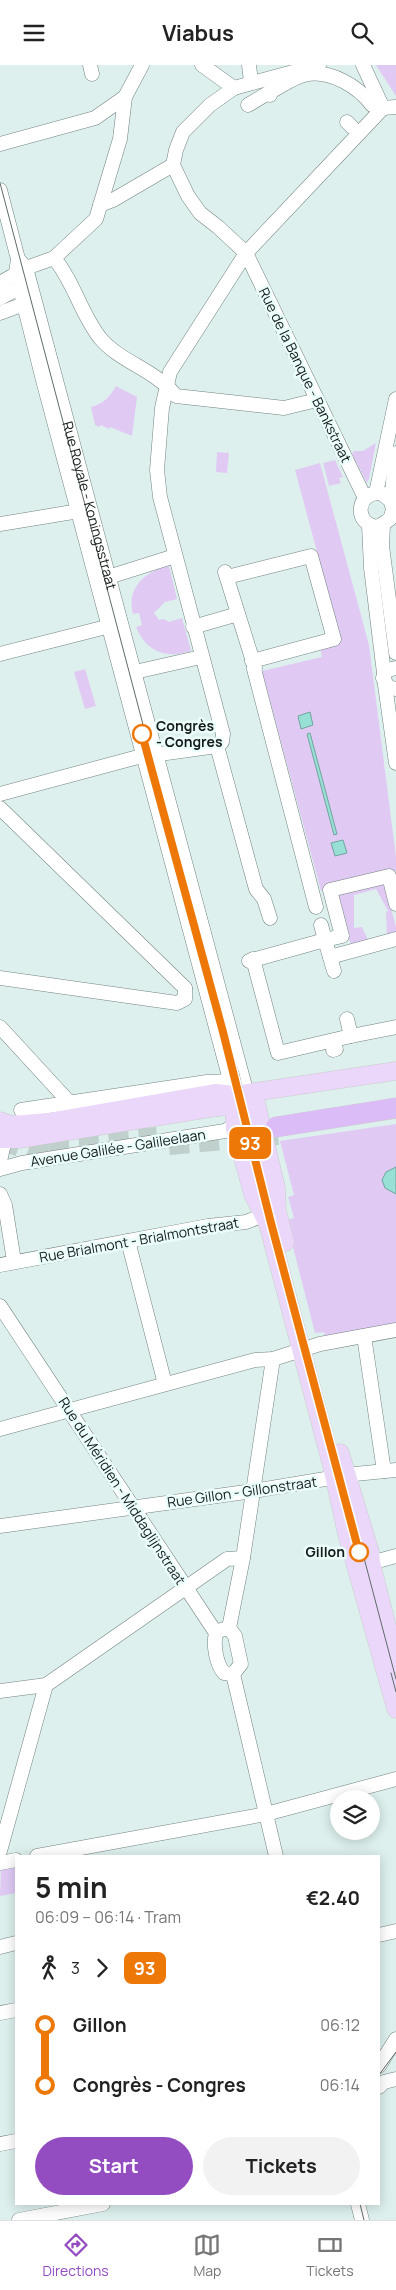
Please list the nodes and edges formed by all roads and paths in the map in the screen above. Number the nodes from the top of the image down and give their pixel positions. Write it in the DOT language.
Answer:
graph roads {
  1 [pos="142,65"];
  2 [pos="202,65"];
  3 [pos="249,65"];
  4 [pos="363,65"];
  5 [pos="321,73"];
  6 [pos="366,81"];
  7 [pos="251,83"];
  8 [pos="234,88"];
  9 [pos="348,91"];
  10 [pos="125,97"];
  11 [pos="381,106"];
  12 [pos="246,107"];
  13 [pos="342,140"];
  14 [pos="0,144"];
  15 [pos="173,165"];
  16 [pos="0,191"];
  17 [pos="100,205"];
  18 [pos="246,253"];
  19 [pos="54,258"];
  20 [pos="20,268"];
  21 [pos="0,283"];
  22 [pos="13,291"];
  23 [pos="0,298"];
  24 [pos="24,304"];
  25 [pos="0,313"];
  26 [pos="168,385"];
  27 [pos="396,399"];
  28 [pos="317,400"];
  29 [pos="396,453"];
  30 [pos="370,495"];
  31 [pos="391,501"];
  32 [pos="84,510"];
  33 [pos="0,525"];
  34 [pos="376,525"];
  35 [pos="175,556"];
  36 [pos="103,579"];
  37 [pos="238,614"];
  38 [pos="115,625"];
  39 [pos="193,627"];
  40 [pos="396,653"];
  41 [pos="0,654"];
  42 [pos="201,657"];
  43 [pos="256,665"];
  44 [pos="128,673"];
  45 [pos="390,679"];
  46 [pos="217,746"];
  47 [pos="149,755"];
  48 [pos="396,763"];
  49 [pos="0,795"];
  50 [pos="0,808"];
  51 [pos="396,904"];
  52 [pos="316,907"];
  53 [pos="270,918"];
  54 [pos="321,925"];
  55 [pos="396,939"];
  56 [pos="325,940"];
  57 [pos="330,957"];
  58 [pos="334,971"];
  59 [pos="0,978"];
  60 [pos="209,982"];
  61 [pos="185,988"];
  62 [pos="347,1019"];
  63 [pos="0,1027"];
  64 [pos="396,1027"];
  65 [pos="351,1036"];
  66 [pos="396,1071"];
  67 [pos="396,1081"];
  68 [pos="240,1096"];
  69 [pos="70,1103"];
  70 [pos="396,1108"];
  71 [pos="22,1110"];
  72 [pos="396,1118"];
  73 [pos="235,1124"];
  74 [pos="2,1132"];
  75 [pos="0,1161"];
  76 [pos="0,1169"];
  77 [pos="0,1194"];
  78 [pos="270,1213"];
  79 [pos="128,1241"];
  80 [pos="14,1261"];
  81 [pos="0,1265"];
  82 [pos="0,1306"];
  83 [pos="396,1329"];
  84 [pos="364,1336"];
  85 [pos="306,1348"];
  86 [pos="273,1359"];
  87 [pos="165,1384"];
  88 [pos="70,1410"];
  89 [pos="0,1429"];
  90 [pos="390,1470"];
  91 [pos="341,1477"];
  92 [pos="253,1491"];
  93 [pos="133,1508"];
  94 [pos="0,1526"];
  95 [pos="396,1556"];
  96 [pos="243,1558"];
  97 [pos="364,1565"];
  98 [pos="184,1588"];
  99 [pos="229,1628"];
  100 [pos="216,1633"];
  101 [pos="396,1663"];
  102 [pos="233,1674"];
  103 [pos="46,1685"];
  104 [pos="0,1691"];
  105 [pos="396,1709"];
  106 [pos="396,1779"];
  107 [pos="266,1814"];
  108 [pos="0,1851"];
  109 [pos="42,1855"];
  110 [pos="276,1855"];
  111 [pos="15,1860"];
  112 [pos="0,1863"];
  113 [pos="396,1931"];
  114 [pos="380,1935"];
  115 [pos="15,1943"];
  116 [pos="0,1947"];
  117 [pos="15,2010"];
  118 [pos="0,2013"];
  119 [pos="396,2039"];
  120 [pos="380,2064"];
  121 [pos="396,2079"];
  122 [pos="380,2086"];
  123 [pos="15,2141"];
  124 [pos="0,2144"];
  125 [pos="98,2205"];
  126 [pos="358,2205"];
  127 [pos="19,2220"];
  128 [pos="362,2220"];
  1 -- 10 [label="street"];
  2 -- 8 [label="street"];
  3 -- 7 [label="street"];
  4 -- 11 [label="street"];
  5 -- 7 [label="street"];
  5 -- 9 [label="street"];
  5 -- 12 [label="street"];
  6 -- 9 [label="street"];
  7 -- 8 [label="street"];
  8 -- 15 [label="street"];
  9 -- 11 [label="street"];
  10 -- 14 [label="street"];
  10 -- 17 [label="street"];
  11 -- 13 [label="street"];
  11 -- 18 [label="street"];
  15 -- 17 [label="street"];
  15 -- 18 [label="street"];
  16 -- 20 [label="street, Rue Royale - Koningsstraat"];
  17 -- 19 [label="street"];
  18 -- 26 [label="street"];
  18 -- 28 [label="street, Rue de la Banque - Bankstraat"];
  19 -- 20 [label="street"];
  19 -- 26 [label="street"];
  20 -- 21 [label="street"];
  20 -- 24 [label="street, Rue Royale - Koningsstraat"];
  20 -- 32 [label="street, Rue Royale - Koningsstraat"];
  22 -- 23 [label="street"];
  24 -- 25 [label="street"];
  24 -- 32 [label="street, Rue Royale - Koningsstraat"];
  26 -- 28 [label="street"];
  26 -- 35 [label="street"];
  27 -- 30 [label="street"];
  28 -- 30 [label="street, Rue de la Banque - Bankstraat"];
  29 -- 31 [label="street"];
  30 -- 31 [label="street"];
  30 -- 34 [label="street"];
  31 -- 34 [label="street"];
  32 -- 33 [label="street"];
  32 -- 36 [label="street, Rue Royale - Koningsstraat"];
  34 -- 40 [label="street"];
  34 -- 45 [label="street"];
  35 -- 36 [label="street"];
  35 -- 39 [label="street"];
  36 -- 38 [label="street, Rue Royale - Koningsstraat"];
  37 -- 39 [label="street"];
  37 -- 43 [label="street"];
  37 -- 43 [label="street"];
  38 -- 41 [label="street"];
  38 -- 44 [label="street, Rue Royale - Koningsstraat"];
  39 -- 42 [label="street"];
  42 -- 44 [label="street"];
  42 -- 46 [label="street"];
  43 -- 52 [label="street"];
  44 -- 47 [label="street, Rue Royale - Koningsstraat"];
  45 -- 48 [label="street"];
  46 -- 47 [label="street"];
  46 -- 53 [label="street"];
  47 -- 49 [label="street"];
  47 -- 60 [label="street, Rue Royale - Koningsstraat"];
  50 -- 61 [label="street"];
  51 -- 56 [label="street"];
  54 -- 56 [label="street"];
  55 -- 57 [label="street"];
  56 -- 57 [label="street"];
  56 -- 65 [label="street"];
  57 -- 58 [label="street"];
  59 -- 61 [label="street"];
  60 -- 61 [label="street"];
  60 -- 68 [label="street, Rue Royale - Koningsstraat"];
  60 -- 68 [label="street, Rue Royale - Koningsstraat"];
  62 -- 65 [label="street"];
  63 -- 69 [label="street"];
  64 -- 65 [label="street"];
  66 -- 68 [label="main road"];
  67 -- 68 [label="main road"];
  68 -- 69 [label="street"];
  68 -- 73 [label="main road, Rue Royale - Koningsstraat"];
  68 -- 74 [label="main road"];
  68 -- 78 [label="main road, Rue Royale - Koningsstraat"];
  69 -- 71 [label="street"];
  70 -- 72 [label="highway"];
  73 -- 76 [label="street, Avenue Galilée - Galileelaan"];
  73 -- 78 [label="main road, Rue Royale - Koningsstraat"];
  74 -- 75 [label="street"];
  77 -- 80 [label="street"];
  78 -- 79 [label="street, Rue Brialmont - Brialmontstraat"];
  78 -- 85 [label="main road, Rue Royale - Koningsstraat"];
  79 -- 80 [label="street, Rue Brialmont - Brialmontstraat"];
  79 -- 87 [label="street"];
  80 -- 81 [label="street, Rue Brialmont - Brialmontstraat"];
  82 -- 88 [label="street, Rue du Méridien - Middaglijnstraat"];
  83 -- 84 [label="street"];
  84 -- 85 [label="street"];
  84 -- 90 [label="street"];
  85 -- 86 [label="street"];
  85 -- 91 [label="main road, Rue Royale - Koningsstraat"];
  86 -- 87 [label="street"];
  86 -- 92 [label="street"];
  87 -- 88 [label="street"];
  88 -- 89 [label="street"];
  88 -- 93 [label="street, Rue du Méridien - Middaglijnstraat"];
  90 -- 91 [label="street, Rue Gillon - Gillonstraat"];
  91 -- 92 [label="street, Rue Gillon - Gillonstraat"];
  91 -- 97 [label="main road, Rue Royale - Koningsstraat"];
  92 -- 93 [label="street, Rue Gillon - Gillonstraat"];
  92 -- 96 [label="street"];
  93 -- 94 [label="street, Rue Gillon - Gillonstraat"];
  93 -- 98 [label="street, Rue du Méridien - Middaglijnstraat"];
  95 -- 97 [label="street"];
  96 -- 98 [label="street"];
  96 -- 99 [label="street"];
  97 -- 101 [label="main road, Rue Royale - Koningsstraat"];
  97 -- 105 [label="main road, Rue Royale - Koningsstraat"];
  98 -- 100 [label="street, Rue du Méridien - Middaglijnstraat"];
  98 -- 103 [label="street"];
  99 -- 100 [label="street"];
  99 -- 102 [label="street"];
  100 -- 102 [label="street"];
  102 -- 107 [label="street"];
  103 -- 104 [label="street"];
  103 -- 108 [label="street"];
  106 -- 107 [label="street"];
  107 -- 109 [label="street"];
  107 -- 110 [label="street"];
  111 -- 112 [label="street"];
  113 -- 114 [label="street"];
  115 -- 116 [label="street"];
  117 -- 118 [label="street"];
  119 -- 120 [label="street"];
  121 -- 122 [label="street"];
  123 -- 124 [label="street"];
  125 -- 127 [label="street"];
  126 -- 128 [label="street"];
}
